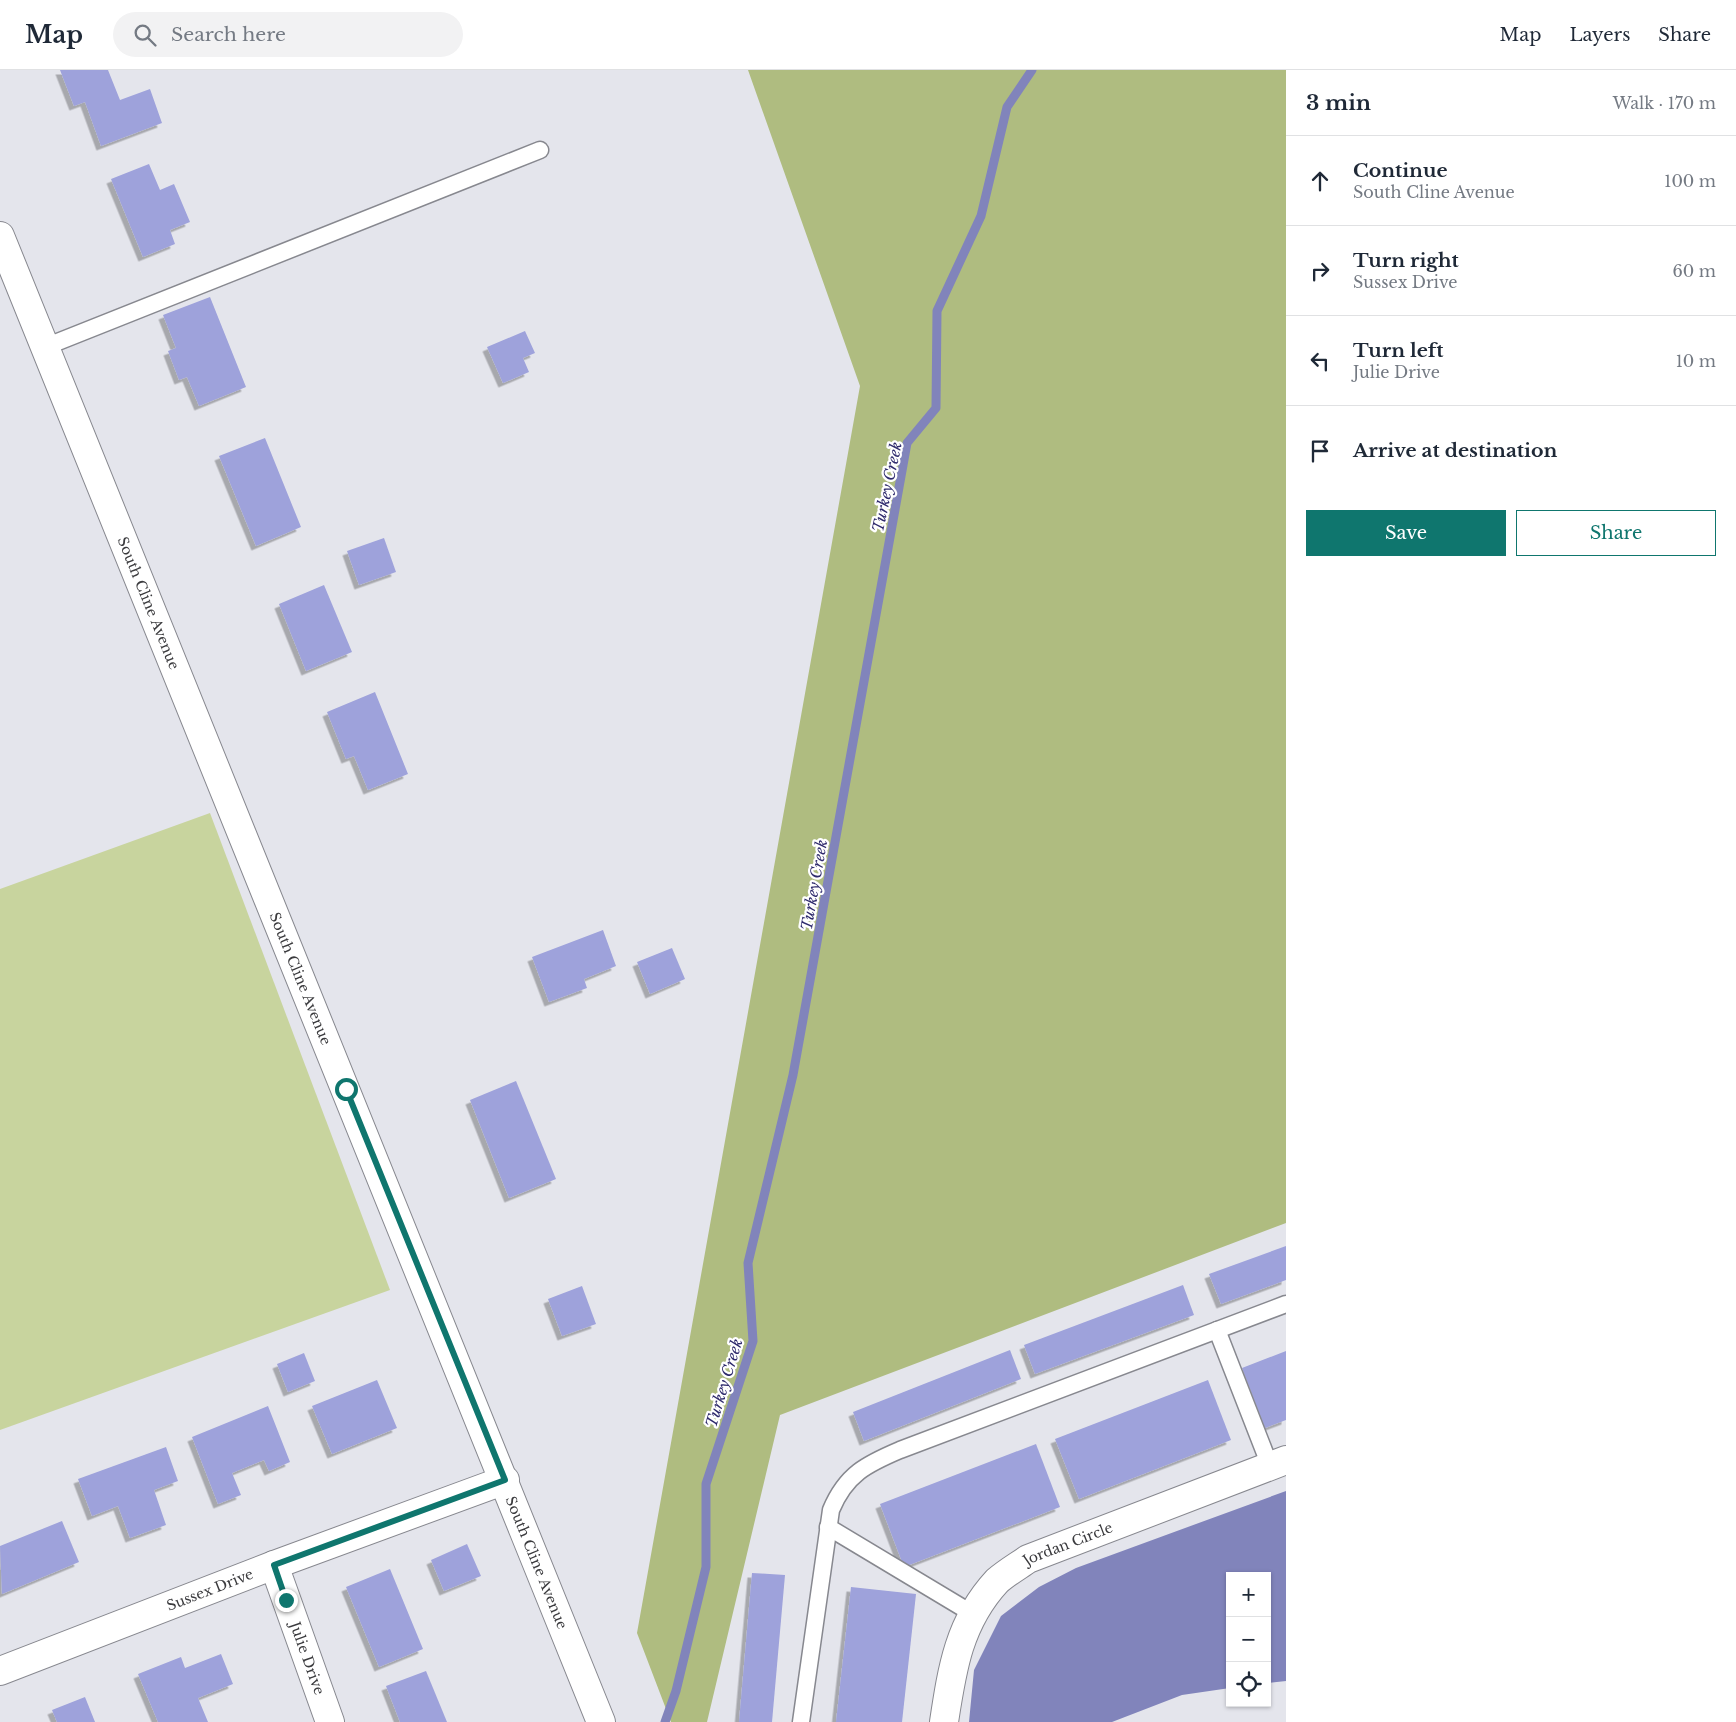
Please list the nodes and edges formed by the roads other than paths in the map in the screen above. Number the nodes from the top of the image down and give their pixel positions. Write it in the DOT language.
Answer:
graph roads {
  1 [pos="540,150"];
  2 [pos="0,236"];
  3 [pos="45,347"];
  4 [pos="1286,1304"];
  5 [pos="1217,1330"];
  6 [pos="1278,1463"];
  7 [pos="505,1480"];
  8 [pos="828,1527"];
  9 [pos="274,1565"];
  10 [pos="972,1614"];
  11 [pos="0,1671"];
  12 [pos="330,1722"];
  13 [pos="601,1722"];
  14 [pos="801,1722"];
  15 [pos="944,1722"];
  1 -- 3 [label="lane"];
  2 -- 3 [label="street, South Cline Avenue"];
  3 -- 7 [label="street, South Cline Avenue"];
  4 -- 5 [label="lane"];
  5 -- 6 [label="lane"];
  5 -- 8 [label="lane"];
  6 -- 10 [label="street, Jordan Circle"];
  7 -- 9 [label="street, Sussex Drive"];
  7 -- 13 [label="street, South Cline Avenue"];
  8 -- 10 [label="lane"];
  8 -- 14 [label="lane"];
  9 -- 11 [label="street, Sussex Drive"];
  9 -- 12 [label="street, Julie Drive"];
  10 -- 15 [label="street, Jordan Circle"];
}
